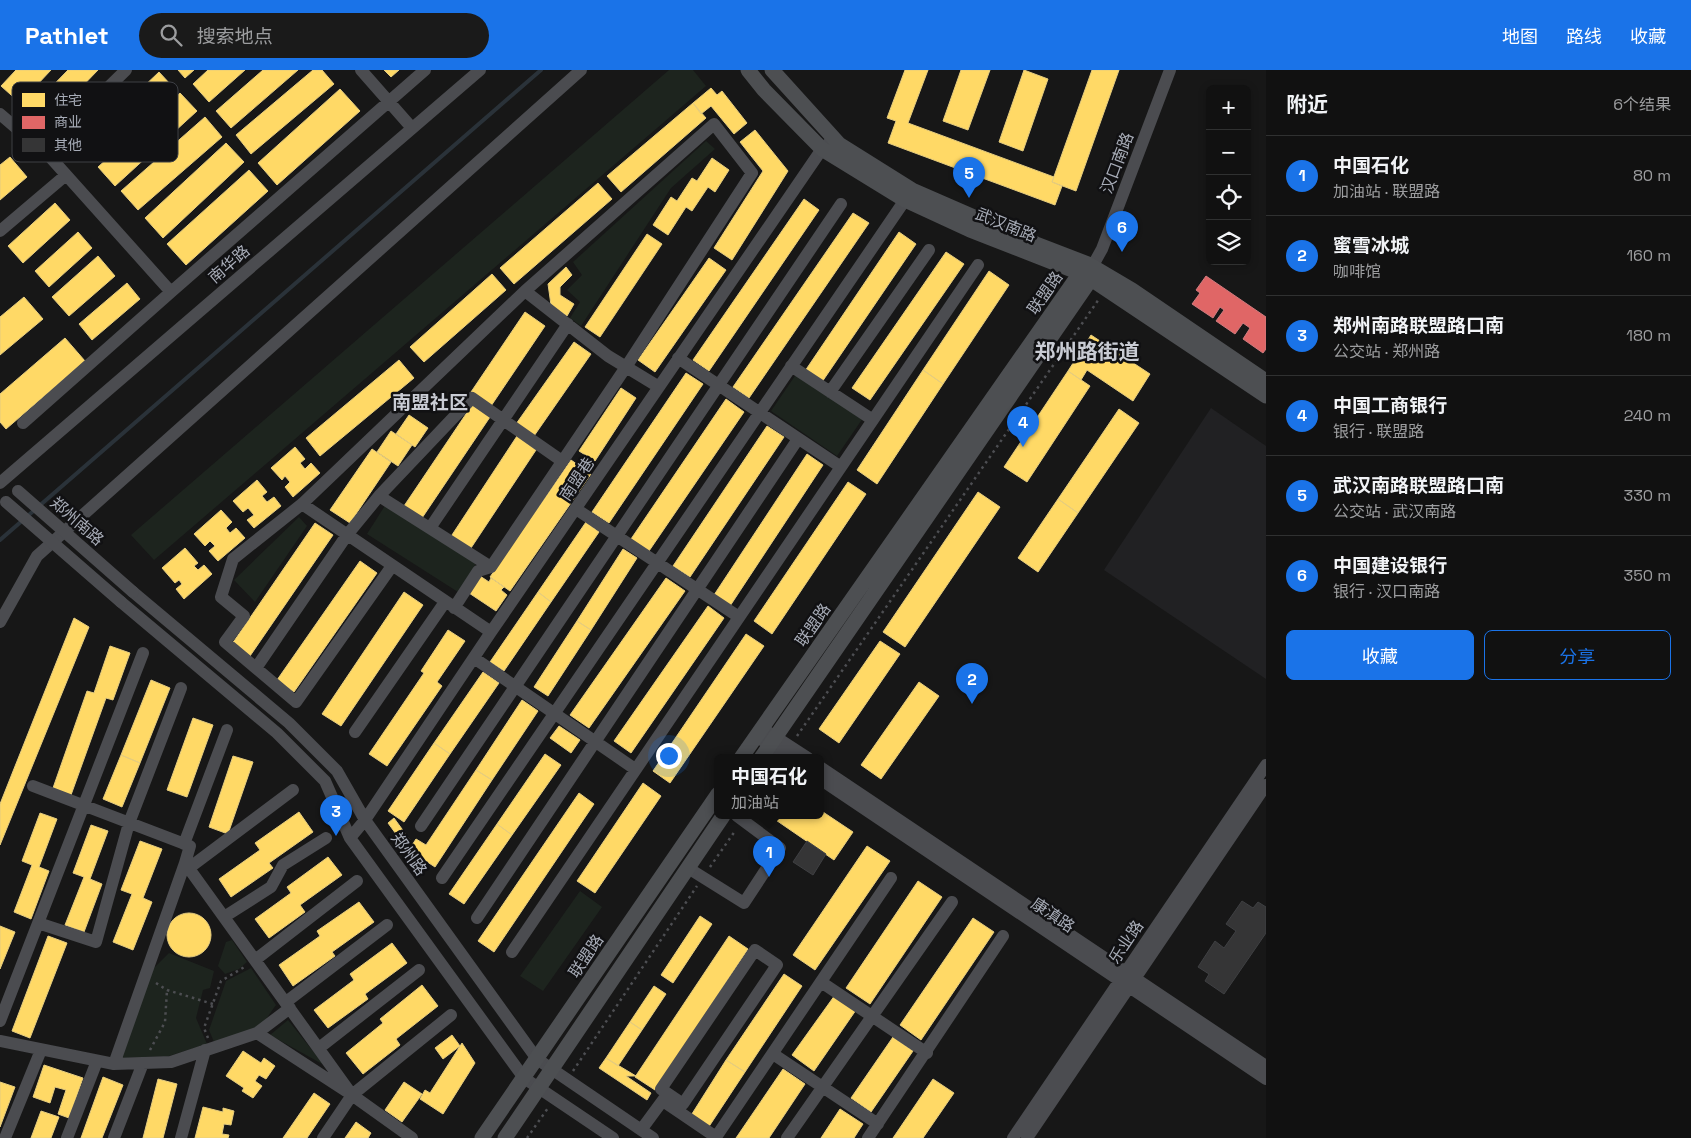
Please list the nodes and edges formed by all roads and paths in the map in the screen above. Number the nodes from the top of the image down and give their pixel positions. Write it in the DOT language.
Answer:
graph roads {
  1 [pos="126,70"];
  2 [pos="362,70"];
  3 [pos="425,70"];
  4 [pos="480,70"];
  5 [pos="581,70"];
  6 [pos="748,70"];
  7 [pos="772,70"];
  8 [pos="1170,70"];
  9 [pos="114,82"];
  10 [pos="389,102"];
  11 [pos="0,114"];
  12 [pos="12,124"];
  13 [pos="412,128"];
  14 [pos="834,139"];
  15 [pos="822,149"];
  16 [pos="54,162"];
  17 [pos="66,174"];
  18 [pos="905,200"];
  19 [pos="841,204"];
  20 [pos="0,231"];
  21 [pos="929,250"];
  22 [pos="978,265"];
  23 [pos="1088,273"];
  24 [pos="1106,290"];
  25 [pos="525,291"];
  26 [pos="170,292"];
  27 [pos="568,324"];
  28 [pos="678,358"];
  29 [pos="791,366"];
  30 [pos="626,367"];
  31 [pos="1266,381"];
  32 [pos="718,386"];
  33 [pos="659,387"];
  34 [pos="830,392"];
  35 [pos="1266,396"];
  36 [pos="759,413"];
  37 [pos="504,420"];
  38 [pos="873,420"];
  39 [pos="23,423"];
  40 [pos="798,439"];
  41 [pos="562,461"];
  42 [pos="841,467"];
  43 [pos="2,478"];
  44 [pos="379,496"];
  45 [pos="3,499"];
  46 [pos="302,504"];
  47 [pos="576,509"];
  48 [pos="430,528"];
  49 [pos="347,535"];
  50 [pos="616,536"];
  51 [pos="657,563"];
  52 [pos="392,566"];
  53 [pos="491,567"];
  54 [pos="697,590"];
  55 [pos="133,592"];
  56 [pos="449,605"];
  57 [pos="739,617"];
  58 [pos="0,622"];
  59 [pos="490,632"];
  60 [pos="143,653"];
  61 [pos="474,658"];
  62 [pos="256,668"];
  63 [pos="516,685"];
  64 [pos="181,688"];
  65 [pos="555,713"];
  66 [pos="227,730"];
  67 [pos="356,732"];
  68 [pos="759,732"];
  69 [pos="596,741"];
  70 [pos="772,741"];
  71 [pos="789,752"];
  72 [pos="744,754"];
  73 [pos="763,754"];
  74 [pos="1266,764"];
  75 [pos="636,769"];
  76 [pos="824,770"];
  77 [pos="824,782"];
  78 [pos="1266,785"];
  79 [pos="33,786"];
  80 [pos="293,790"];
  81 [pos="714,800"];
  82 [pos="84,806"];
  83 [pos="721,819"];
  84 [pos="738,819"];
  85 [pos="740,819"];
  86 [pos="365,820"];
  87 [pos="129,823"];
  88 [pos="421,826"];
  89 [pos="326,838"];
  90 [pos="350,838"];
  91 [pos="184,844"];
  92 [pos="187,865"];
  93 [pos="688,868"];
  94 [pos="442,878"];
  95 [pos="702,878"];
  96 [pos="891,878"];
  97 [pos="357,881"];
  98 [pos="952,902"];
  99 [pos="224,917"];
  100 [pos="477,918"];
  101 [pos="38,923"];
  102 [pos="387,925"];
  103 [pos="1003,936"];
  104 [pos="512,952"];
  105 [pos="255,960"];
  106 [pos="419,970"];
  107 [pos="145,977"];
  108 [pos="1128,979"];
  109 [pos="821,982"];
  110 [pos="168,990"];
  111 [pos="213,1004"];
  112 [pos="288,1005"];
  113 [pos="450,1015"];
  114 [pos="872,1016"];
  115 [pos="0,1021"];
  116 [pos="257,1033"];
  117 [pos="0,1041"];
  118 [pos="319,1048"];
  119 [pos="209,1049"];
  120 [pos="41,1050"];
  121 [pos="926,1052"];
  122 [pos="772,1054"];
  123 [pos="537,1059"];
  124 [pos="98,1061"];
  125 [pos="143,1063"];
  126 [pos="114,1064"];
  127 [pos="1266,1066"];
  128 [pos="552,1069"];
  129 [pos="524,1078"];
  130 [pos="568,1079"];
  131 [pos="1266,1079"];
  132 [pos="823,1087"];
  133 [pos="539,1089"];
  134 [pos="352,1095"];
  135 [pos="665,1097"];
  136 [pos="554,1099"];
  137 [pos="878,1124"];
  138 [pos="641,1130"];
  139 [pos="395,1133"];
  140 [pos="5,1138"];
  141 [pos="67,1138"];
  142 [pos="114,1138"];
  143 [pos="181,1138"];
  144 [pos="323,1138"];
  145 [pos="412,1138"];
  146 [pos="482,1138"];
  147 [pos="505,1138"];
  148 [pos="527,1138"];
  149 [pos="613,1138"];
  150 [pos="653,1138"];
  151 [pos="787,1138"];
  152 [pos="868,1138"];
  153 [pos="1013,1138"];
  154 [pos="1027,1138"];
  1 -- 9 [label="street"];
  2 -- 10 [label="street"];
  3 -- 10 [label="street"];
  4 -- 13 [label="street, 南华路"];
  5 -- 58 [label="street"];
  6 -- 15 [label="main road, 武汉南路"];
  7 -- 14 [label="main road, 武汉南路"];
  8 -- 23 [label="street, 汉口南路"];
  10 -- 13 [label="street"];
  10 -- 26 [label="street"];
  11 -- 12 [label="street"];
  13 -- 43 [label="street, 南华路"];
  14 -- 15 [label="street, 南盟巷"];
  14 -- 23 [label="main road, 武汉南路"];
  15 -- 18 [label="main road, 武汉南路"];
  15 -- 28 [label="street, 南盟巷"];
  16 -- 17 [label="street"];
  17 -- 20 [label="street"];
  17 -- 26 [label="street"];
  18 -- 23 [label="main road, 武汉南路"];
  18 -- 29 [label="street"];
  19 -- 32 [label="street"];
  21 -- 34 [label="street"];
  22 -- 38 [label="street"];
  23 -- 24 [label="main road, 武汉南路"];
  23 -- 31 [label="main road, 武汉南路"];
  23 -- 68 [label="main road, 联盟路"];
  23 -- 70 [label="main road, 联盟路"];
  24 -- 35 [label="main road, 武汉南路"];
  24 -- 71 [label="path"];
  25 -- 27 [label="street"];
  25 -- 30 [label="street"];
  25 -- 46 [label="street"];
  26 -- 39 [label="street"];
  27 -- 30 [label="street"];
  27 -- 37 [label="street"];
  28 -- 32 [label="street"];
  28 -- 33 [label="street, 南盟巷"];
  29 -- 34 [label="street"];
  29 -- 36 [label="street"];
  30 -- 33 [label="street"];
  30 -- 41 [label="street"];
  32 -- 36 [label="street"];
  32 -- 50 [label="street"];
  33 -- 47 [label="street, 南盟巷"];
  34 -- 38 [label="street"];
  36 -- 40 [label="street"];
  36 -- 51 [label="street"];
  37 -- 41 [label="street"];
  37 -- 44 [label="street"];
  37 -- 48 [label="street"];
  38 -- 42 [label="street"];
  40 -- 42 [label="street"];
  40 -- 54 [label="street"];
  41 -- 53 [label="street"];
  42 -- 57 [label="street"];
  43 -- 55 [label="street, 郑州南路, bridge"];
  44 -- 48 [label="street"];
  44 -- 49 [label="street"];
  45 -- 90 [label="street, 郑州南路, bridge"];
  46 -- 49 [label="street"];
  46 -- 62 [label="street"];
  47 -- 50 [label="street"];
  47 -- 59 [label="street, 南盟巷"];
  48 -- 53 [label="street"];
  49 -- 52 [label="street"];
  49 -- 62 [label="street"];
  50 -- 51 [label="street"];
  50 -- 63 [label="street"];
  51 -- 54 [label="street"];
  51 -- 65 [label="street"];
  52 -- 56 [label="street"];
  52 -- 62 [label="street"];
  53 -- 56 [label="street"];
  54 -- 57 [label="street"];
  54 -- 69 [label="street"];
  55 -- 86 [label="street, 郑州路"];
  56 -- 59 [label="street"];
  56 -- 67 [label="street"];
  57 -- 75 [label="street"];
  59 -- 61 [label="street, 南盟巷"];
  60 -- 82 [label="street"];
  61 -- 63 [label="street"];
  61 -- 86 [label="street, 南盟巷"];
  63 -- 65 [label="street"];
  63 -- 88 [label="street"];
  64 -- 87 [label="street"];
  65 -- 69 [label="street"];
  65 -- 94 [label="street"];
  66 -- 91 [label="street"];
  68 -- 70 [label="street"];
  68 -- 72 [label="main road, 联盟路"];
  69 -- 75 [label="street"];
  69 -- 100 [label="street"];
  70 -- 71 [label="street"];
  70 -- 73 [label="main road, 联盟路"];
  74 -- 108 [label="street, 乐业路"];
  75 -- 104 [label="street"];
  76 -- 108 [label="street, 康滇路"];
  77 -- 108 [label="street, 康滇路"];
  78 -- 108 [label="street, 乐业路"];
  79 -- 82 [label="street"];
  80 -- 92 [label="street"];
  81 -- 123 [label="main road, 联盟路"];
  82 -- 87 [label="street"];
  82 -- 101 [label="street"];
  83 -- 93 [label="main road"];
  84 -- 95 [label="path"];
  85 -- 95 [label="street"];
  86 -- 90 [label="street, 南盟巷"];
  86 -- 123 [label="street, 郑州路"];
  87 -- 91 [label="street"];
  87 -- 101 [label="street"];
  89 -- 99 [label="street"];
  90 -- 129 [label="street"];
  91 -- 92 [label="street"];
  92 -- 99 [label="street"];
  92 -- 107 [label="street"];
  93 -- 95 [label="street"];
  93 -- 128 [label="main road"];
  95 -- 130 [label="path"];
  96 -- 109 [label="street"];
  97 -- 105 [label="street"];
  98 -- 114 [label="street"];
  99 -- 105 [label="street"];
  101 -- 115 [label="street"];
  102 -- 112 [label="street"];
  103 -- 121 [label="street"];
  105 -- 111 [label="path"];
  105 -- 112 [label="street"];
  106 -- 118 [label="street"];
  107 -- 110 [label="path"];
  107 -- 126 [label="street"];
  108 -- 127 [label="street, 康滇路"];
  108 -- 131 [label="street, 康滇路"];
  108 -- 153 [label="street, 乐业路"];
  108 -- 154 [label="street, 乐业路"];
  109 -- 114 [label="street"];
  109 -- 122 [label="street"];
  110 -- 111 [label="path"];
  110 -- 125 [label="path"];
  111 -- 119 [label="path"];
  112 -- 116 [label="street"];
  112 -- 118 [label="street"];
  113 -- 134 [label="street"];
  114 -- 121 [label="street"];
  114 -- 132 [label="street"];
  116 -- 119 [label="street"];
  116 -- 134 [label="street"];
  117 -- 120 [label="street"];
  118 -- 134 [label="street"];
  119 -- 125 [label="street"];
  119 -- 143 [label="street"];
  120 -- 124 [label="street"];
  120 -- 140 [label="street"];
  121 -- 137 [label="street"];
  122 -- 132 [label="street"];
  122 -- 135 [label="street"];
  123 -- 128 [label="street, 郑州路"];
  123 -- 129 [label="main road, 联盟路"];
  124 -- 126 [label="street"];
  124 -- 141 [label="street"];
  125 -- 126 [label="street"];
  125 -- 142 [label="street"];
  128 -- 130 [label="street, 郑州路"];
  128 -- 133 [label="main road"];
  129 -- 133 [label="street"];
  129 -- 146 [label="main road, 联盟路"];
  130 -- 138 [label="street, 郑州路"];
  132 -- 137 [label="street"];
  132 -- 151 [label="street"];
  133 -- 136 [label="street"];
  133 -- 147 [label="main road"];
  134 -- 139 [label="street"];
  134 -- 144 [label="street"];
  135 -- 135 [label="street"];
  135 -- 138 [label="street"];
  136 -- 148 [label="path"];
  136 -- 149 [label="street"];
  137 -- 152 [label="street"];
  138 -- 150 [label="street, 郑州路"];
  139 -- 145 [label="street"];
}
